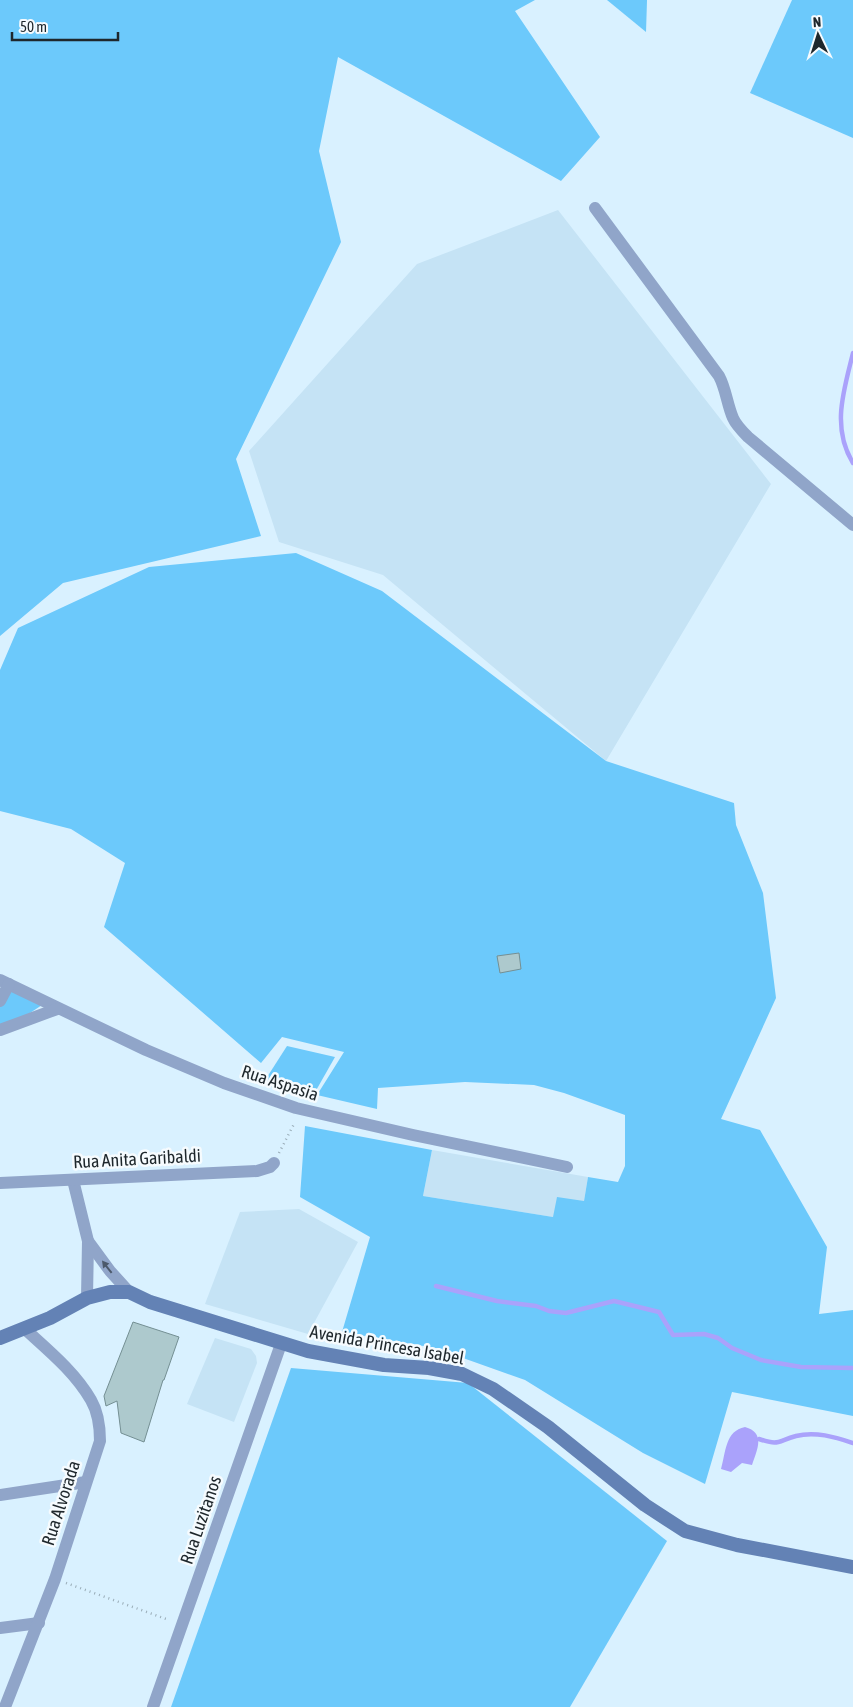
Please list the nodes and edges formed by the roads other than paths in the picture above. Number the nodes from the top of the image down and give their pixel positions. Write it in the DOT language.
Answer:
graph roads {
  1 [pos="595,208"];
  2 [pos="853,525"];
  3 [pos="4,982"];
  4 [pos="0,1001"];
  5 [pos="57,1008"];
  6 [pos="0,1030"];
  7 [pos="274,1163"];
  8 [pos="568,1167"];
  9 [pos="73,1180"];
  10 [pos="0,1183"];
  11 [pos="88,1241"];
  12 [pos="129,1292"];
  13 [pos="87,1298"];
  14 [pos="25,1329"];
  15 [pos="0,1338"];
  16 [pos="281,1344"];
  17 [pos="86,1482"];
  18 [pos="0,1495"];
  19 [pos="853,1568"];
  20 [pos="38,1623"];
  21 [pos="0,1628"];
  22 [pos="5,1707"];
  23 [pos="152,1707"];
  1 -- 2 [label="street"];
  3 -- 4 [label="street"];
  3 -- 5 [label="street, Rua Aspasia"];
  5 -- 6 [label="street"];
  5 -- 8 [label="street, Rua Aspasia"];
  7 -- 9 [label="street, Rua Anita Garibaldi"];
  9 -- 10 [label="street, Rua Anita Garibaldi"];
  9 -- 11 [label="street"];
  12 -- 11 [label="street, one-way"];
  11 -- 13 [label="street"];
  12 -- 13 [label="main road, Avenida Princesa Isabel"];
  12 -- 16 [label="main road, Avenida Princesa Isabel"];
  13 -- 14 [label="main road, Avenida Princesa Isabel"];
  14 -- 15 [label="main road, Avenida Princesa Isabel"];
  14 -- 17 [label="street, Rua Alvorada"];
  16 -- 19 [label="main road, Avenida Princesa Isabel"];
  16 -- 23 [label="street, Rua Luzitanos"];
  17 -- 18 [label="street"];
  17 -- 20 [label="street, Rua Alvorada"];
  20 -- 21 [label="street"];
  20 -- 22 [label="street, Rua Alvorada"];
}
